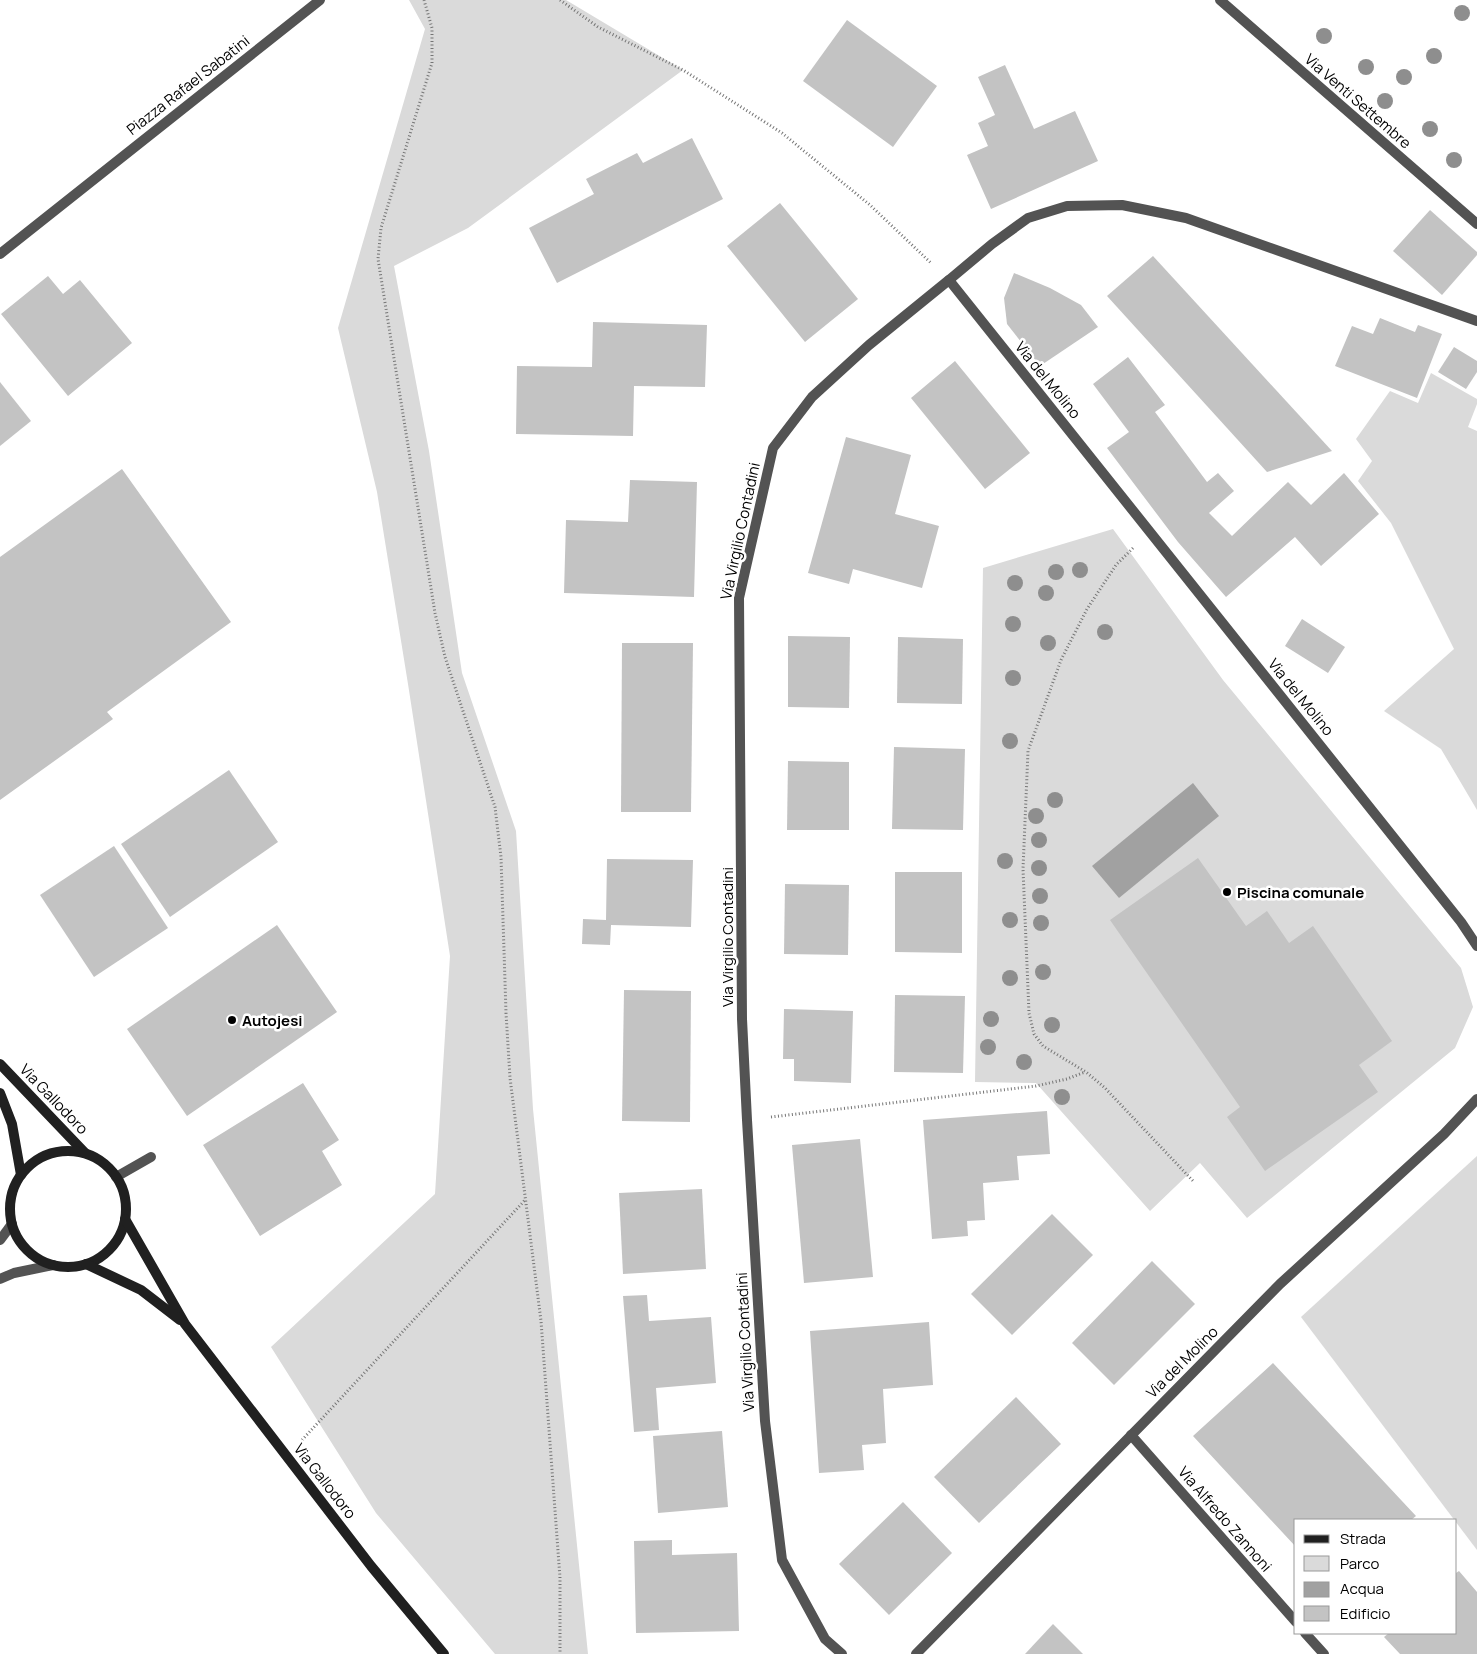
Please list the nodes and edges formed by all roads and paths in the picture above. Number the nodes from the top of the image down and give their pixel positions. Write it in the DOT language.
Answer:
graph roads {
  1 [pos="320,0"];
  2 [pos="424,0"];
  3 [pos="560,0"];
  4 [pos="1220,0"];
  5 [pos="1477,224"];
  6 [pos="0,254"];
  7 [pos="949,280"];
  8 [pos="1477,321"];
  9 [pos="1149,530"];
  10 [pos="1477,946"];
  11 [pos="0,1064"];
  12 [pos="1086,1072"];
  13 [pos="0,1093"];
  14 [pos="1477,1099"];
  15 [pos="747,1120"];
  16 [pos="86,1154"];
  17 [pos="150,1157"];
  18 [pos="22,1175"];
  19 [pos="116,1177"];
  20 [pos="1194,1182"];
  21 [pos="526,1199"];
  22 [pos="125,1219"];
  23 [pos="12,1224"];
  24 [pos="0,1240"];
  25 [pos="86,1264"];
  26 [pos="53,1265"];
  27 [pos="0,1279"];
  28 [pos="185,1324"];
  29 [pos="1131,1435"];
  30 [pos="287,1457"];
  31 [pos="1294,1620"];
  32 [pos="1306,1634"];
  33 [pos="444,1654"];
  34 [pos="560,1654"];
  35 [pos="842,1654"];
  36 [pos="916,1654"];
  37 [pos="1324,1654"];
  1 -- 6 [label="street, Piazza Rafael Sabatini"];
  2 -- 21 [label="path"];
  3 -- 7 [label="path"];
  4 -- 5 [label="street, Via Venti Settembre"];
  7 -- 8 [label="street"];
  7 -- 9 [label="street, Via del Molino"];
  7 -- 15 [label="street, Via Virgilio Contadini"];
  9 -- 10 [label="street, Via del Molino"];
  9 -- 12 [label="path"];
  11 -- 16 [label="main road, Via Gallodoro"];
  12 -- 15 [label="path"];
  12 -- 20 [label="path"];
  13 -- 18 [label="main road"];
  14 -- 29 [label="street, Via del Molino"];
  15 -- 35 [label="street, Via Virgilio Contadini"];
  16 -- 18 [label="main road, Via Gallodoro"];
  16 -- 19 [label="main road, Via Gallodoro"];
  17 -- 19 [label="street"];
  18 -- 23 [label="main road, Via Gallodoro"];
  19 -- 22 [label="main road, Via Gallodoro"];
  21 -- 30 [label="path"];
  21 -- 34 [label="path"];
  22 -- 25 [label="main road, Via Gallodoro"];
  22 -- 28 [label="main road, Via Gallodoro"];
  23 -- 24 [label="street"];
  23 -- 26 [label="main road, Via Gallodoro"];
  25 -- 26 [label="main road, Via Gallodoro"];
  25 -- 28 [label="main road, Via Gallodoro"];
  26 -- 27 [label="street"];
  28 -- 30 [label="main road, Via Gallodoro"];
  29 -- 31 [label="street, Via Alfredo Zannoni"];
  29 -- 36 [label="street, Via del Molino"];
  30 -- 33 [label="main road, Via Gallodoro"];
  32 -- 37 [label="street"];
}
